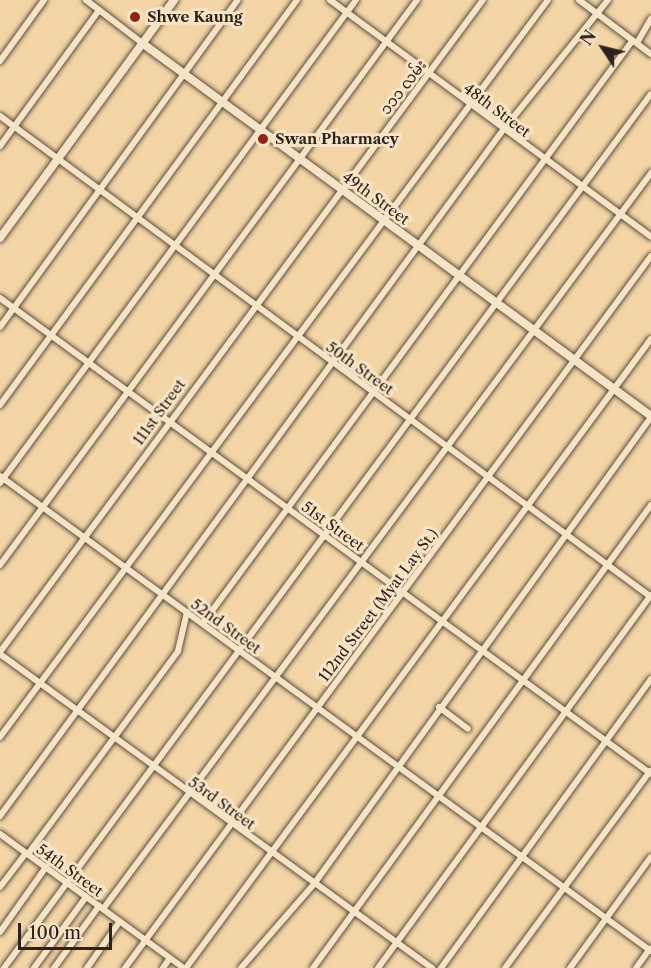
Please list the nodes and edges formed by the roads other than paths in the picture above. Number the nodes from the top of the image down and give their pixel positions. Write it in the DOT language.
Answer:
graph roads {
  1 [pos="44,0"];
  2 [pos="86,0"];
  3 [pos="174,0"];
  4 [pos="238,0"];
  5 [pos="297,0"];
  6 [pos="330,0"];
  7 [pos="356,0"];
  8 [pos="417,0"];
  9 [pos="483,0"];
  10 [pos="548,0"];
  11 [pos="579,0"];
  12 [pos="608,0"];
  13 [pos="99,10"];
  14 [pos="346,12"];
  15 [pos="598,15"];
  16 [pos="651,19"];
  17 [pos="635,41"];
  18 [pos="386,43"];
  19 [pos="142,44"];
  20 [pos="651,54"];
  21 [pos="0,61"];
  22 [pos="182,73"];
  23 [pos="429,74"];
  24 [pos="651,94"];
  25 [pos="222,102"];
  26 [pos="467,103"];
  27 [pos="0,116"];
  28 [pos="15,127"];
  29 [pos="503,130"];
  30 [pos="261,131"];
  31 [pos="0,146"];
  32 [pos="56,159"];
  33 [pos="300,159"];
  34 [pos="544,159"];
  35 [pos="651,173"];
  36 [pos="582,187"];
  37 [pos="340,188"];
  38 [pos="99,191"];
  39 [pos="619,214"];
  40 [pos="381,218"];
  41 [pos="137,219"];
  42 [pos="651,237"];
  43 [pos="0,238"];
  44 [pos="420,246"];
  45 [pos="176,248"];
  46 [pos="651,256"];
  47 [pos="214,275"];
  48 [pos="458,275"];
  49 [pos="0,298"];
  50 [pos="496,303"];
  51 [pos="253,304"];
  52 [pos="14,308"];
  53 [pos="0,327"];
  54 [pos="533,330"];
  55 [pos="52,335"];
  56 [pos="296,337"];
  57 [pos="651,339"];
  58 [pos="572,358"];
  59 [pos="90,364"];
  60 [pos="334,364"];
  61 [pos="614,389"];
  62 [pos="371,390"];
  63 [pos="128,391"];
  64 [pos="0,405"];
  65 [pos="651,417"];
  66 [pos="410,418"];
  67 [pos="167,420"];
  68 [pos="449,447"];
  69 [pos="211,450"];
  70 [pos="488,477"];
  71 [pos="1,480"];
  72 [pos="248,480"];
  73 [pos="651,505"];
  74 [pos="528,506"];
  75 [pos="42,507"];
  76 [pos="286,507"];
  77 [pos="567,534"];
  78 [pos="325,536"];
  79 [pos="84,537"];
  80 [pos="363,563"];
  81 [pos="606,564"];
  82 [pos="0,566"];
  83 [pos="125,567"];
  84 [pos="403,593"];
  85 [pos="163,596"];
  86 [pos="651,596"];
  87 [pos="187,612"];
  88 [pos="442,622"];
  89 [pos="203,623"];
  90 [pos="239,650"];
  91 [pos="482,651"];
  92 [pos="0,653"];
  93 [pos="277,679"];
  94 [pos="651,679"];
  95 [pos="523,682"];
  96 [pos="40,684"];
  97 [pos="439,707"];
  98 [pos="316,709"];
  99 [pos="76,711"];
  100 [pos="564,713"];
  101 [pos="468,729"];
  102 [pos="0,737"];
  103 [pos="113,739"];
  104 [pos="358,739"];
  105 [pos="605,742"];
  106 [pos="395,766"];
  107 [pos="152,767"];
  108 [pos="650,772"];
  109 [pos="191,795"];
  110 [pos="437,797"];
  111 [pos="0,816"];
  112 [pos="231,824"];
  113 [pos="481,828"];
  114 [pos="3,836"];
  115 [pos="0,846"];
  116 [pos="27,853"];
  117 [pos="273,854"];
  118 [pos="524,857"];
  119 [pos="651,857"];
  120 [pos="46,867"];
  121 [pos="67,883"];
  122 [pos="314,884"];
  123 [pos="564,885"];
  124 [pos="0,887"];
  125 [pos="86,897"];
  126 [pos="101,908"];
  127 [pos="354,912"];
  128 [pos="607,919"];
  129 [pos="120,921"];
  130 [pos="0,932"];
  131 [pos="145,940"];
  132 [pos="397,943"];
  133 [pos="650,950"];
  134 [pos="170,958"];
  135 [pos="4,968"];
  136 [pos="34,968"];
  137 [pos="54,968"];
  138 [pos="87,968"];
  139 [pos="125,968"];
  140 [pos="163,968"];
  141 [pos="185,968"];
  142 [pos="241,968"];
  143 [pos="314,968"];
  144 [pos="378,968"];
  145 [pos="432,968"];
  146 [pos="441,968"];
  147 [pos="504,968"];
  148 [pos="570,968"];
  149 [pos="636,968"];
  1 -- 21 [label="street"];
  2 -- 13 [label="street, 49th Street"];
  3 -- 19 [label="main road"];
  4 -- 22 [label="street"];
  5 -- 25 [label="street"];
  6 -- 14 [label="street, 48th Street"];
  7 -- 14 [label="street"];
  8 -- 18 [label="street"];
  9 -- 23 [label="street, ၁၁၁ လမ်း"];
  10 -- 26 [label="street"];
  11 -- 15 [label="street"];
  12 -- 15 [label="street"];
  13 -- 19 [label="street, 49th Street"];
  13 -- 28 [label="street"];
  14 -- 18 [label="street, 48th Street"];
  14 -- 30 [label="street"];
  15 -- 17 [label="street"];
  15 -- 29 [label="street"];
  16 -- 17 [label="street"];
  17 -- 20 [label="street"];
  17 -- 34 [label="street"];
  18 -- 23 [label="street, 48th Street"];
  18 -- 33 [label="street"];
  19 -- 22 [label="main road, 49th Street"];
  19 -- 32 [label="main road"];
  22 -- 25 [label="main road, 49th Street"];
  22 -- 38 [label="street"];
  23 -- 26 [label="street, 48th Street"];
  23 -- 37 [label="street, ၁၁၁ လမ်း"];
  24 -- 36 [label="street"];
  25 -- 30 [label="main road, 49th Street"];
  25 -- 41 [label="street"];
  26 -- 29 [label="street, 48th Street"];
  26 -- 40 [label="street"];
  27 -- 28 [label="street, 50th Street"];
  28 -- 31 [label="street"];
  28 -- 32 [label="street, 50th Street"];
  29 -- 34 [label="street, 48th Street"];
  29 -- 44 [label="street"];
  30 -- 33 [label="main road, 49th Street"];
  30 -- 45 [label="street"];
  32 -- 38 [label="street, 50th Street"];
  32 -- 43 [label="main road"];
  33 -- 37 [label="main road, 49th Street"];
  33 -- 47 [label="street"];
  34 -- 36 [label="street, 48th Street"];
  34 -- 48 [label="street"];
  35 -- 39 [label="street"];
  36 -- 39 [label="street, 48th Street"];
  36 -- 50 [label="street"];
  37 -- 40 [label="main road, 49th Street"];
  37 -- 51 [label="street, 111st Street"];
  38 -- 41 [label="street, 50th Street"];
  38 -- 52 [label="street"];
  39 -- 42 [label="street, 48th Street"];
  39 -- 54 [label="street"];
  40 -- 44 [label="main road, 49th Street"];
  40 -- 56 [label="street"];
  41 -- 45 [label="street, 50th Street"];
  41 -- 55 [label="street"];
  44 -- 48 [label="main road, 49th Street"];
  44 -- 60 [label="street"];
  45 -- 47 [label="street, 50th Street"];
  45 -- 59 [label="street"];
  46 -- 58 [label="street, 112nd Street (Myat Lay St.)"];
  47 -- 51 [label="street, 50th Street"];
  47 -- 63 [label="street"];
  48 -- 50 [label="main road, 49th Street"];
  48 -- 62 [label="street"];
  49 -- 52 [label="street, 51st Street"];
  50 -- 54 [label="main road, 49th Street"];
  50 -- 66 [label="street"];
  51 -- 56 [label="street, 50th Street"];
  51 -- 67 [label="street, 111st Street"];
  52 -- 53 [label="street"];
  52 -- 55 [label="street, 51st Street"];
  54 -- 58 [label="main road, 49th Street"];
  54 -- 68 [label="street"];
  55 -- 59 [label="street, 51st Street"];
  55 -- 64 [label="street"];
  56 -- 60 [label="street, 50th Street"];
  56 -- 69 [label="street"];
  57 -- 61 [label="street"];
  58 -- 61 [label="main road, 49th Street"];
  58 -- 70 [label="street, 112nd Street (Myat Lay St.)"];
  59 -- 63 [label="street, 51st Street"];
  59 -- 71 [label="street"];
  60 -- 62 [label="street, 50th Street"];
  60 -- 72 [label="street"];
  61 -- 65 [label="main road, 49th Street"];
  61 -- 74 [label="street"];
  62 -- 66 [label="street, 50th Street"];
  62 -- 76 [label="street"];
  63 -- 67 [label="street, 51st Street"];
  63 -- 75 [label="street"];
  65 -- 77 [label="street"];
  66 -- 68 [label="street, 50th Street"];
  66 -- 78 [label="street"];
  67 -- 69 [label="street, 51st Street"];
  67 -- 79 [label="street, 111st Street"];
  68 -- 70 [label="street, 50th Street"];
  68 -- 80 [label="street"];
  69 -- 72 [label="street, 51st Street"];
  69 -- 83 [label="street"];
  70 -- 74 [label="street, 50th Street"];
  70 -- 84 [label="street, 112nd Street (Myat Lay St.)"];
  71 -- 75 [label="street, 52nd Street"];
  72 -- 76 [label="street, 51st Street"];
  72 -- 85 [label="street"];
  73 -- 81 [label="street"];
  74 -- 77 [label="street, 50th Street"];
  74 -- 88 [label="street"];
  75 -- 79 [label="street, 52nd Street"];
  75 -- 82 [label="street"];
  76 -- 78 [label="street, 51st Street"];
  76 -- 89 [label="street"];
  77 -- 81 [label="street, 50th Street"];
  77 -- 91 [label="street"];
  78 -- 80 [label="street, 51st Street"];
  78 -- 90 [label="street"];
  79 -- 83 [label="street, 52nd Street"];
  79 -- 92 [label="street, 111st Street"];
  80 -- 84 [label="street, 51st Street"];
  80 -- 93 [label="street"];
  81 -- 86 [label="street, 50th Street"];
  81 -- 95 [label="street"];
  83 -- 85 [label="street, 52nd Street"];
  83 -- 96 [label="street"];
  84 -- 88 [label="street, 51st Street"];
  84 -- 98 [label="street, 112nd Street (Myat Lay St.)"];
  85 -- 87 [label="street, 52nd Street"];
  85 -- 99 [label="street"];
  86 -- 100 [label="street"];
  87 -- 89 [label="street, 52nd Street"];
  87 -- 103 [label="street"];
  88 -- 91 [label="street, 51st Street"];
  88 -- 104 [label="street"];
  89 -- 90 [label="street, 52nd Street"];
  90 -- 93 [label="street, 52nd Street"];
  90 -- 107 [label="street"];
  91 -- 95 [label="street, 51st Street"];
  91 -- 97 [label="street"];
  92 -- 96 [label="street, 53rd Street"];
  93 -- 98 [label="street, 52nd Street"];
  93 -- 109 [label="street"];
  94 -- 105 [label="street"];
  95 -- 100 [label="street, 51st Street"];
  95 -- 110 [label="street"];
  96 -- 99 [label="street, 53rd Street"];
  96 -- 102 [label="street"];
  97 -- 101 [label="street"];
  97 -- 106 [label="street"];
  98 -- 104 [label="street, 52nd Street"];
  98 -- 112 [label="street, 112nd Street (Myat Lay St.)"];
  99 -- 103 [label="street, 53rd Street"];
  99 -- 111 [label="street"];
  100 -- 105 [label="street, 51st Street"];
  100 -- 113 [label="street"];
  103 -- 107 [label="street, 53rd Street"];
  103 -- 116 [label="street"];
  104 -- 106 [label="street, 52nd Street"];
  104 -- 117 [label="street"];
  105 -- 108 [label="street, 51st Street"];
  105 -- 118 [label="street"];
  106 -- 110 [label="street, 52nd Street"];
  106 -- 122 [label="street"];
  107 -- 109 [label="street, 53rd Street"];
  107 -- 121 [label="street"];
  108 -- 123 [label="street"];
  109 -- 112 [label="street, 53rd Street"];
  109 -- 126 [label="street"];
  110 -- 113 [label="street, 52nd Street"];
  110 -- 127 [label="street"];
  112 -- 117 [label="street, 53rd Street"];
  112 -- 131 [label="street, 112nd Street (Myat Lay St.)"];
  113 -- 118 [label="street, 52nd Street"];
  113 -- 132 [label="street"];
  114 -- 115 [label="street"];
  114 -- 116 [label="street, 54th Street"];
  116 -- 120 [label="street, 54th Street"];
  116 -- 124 [label="street"];
  117 -- 122 [label="street, 53rd Street"];
  117 -- 141 [label="street"];
  118 -- 123 [label="street"];
  118 -- 146 [label="street"];
  119 -- 128 [label="street"];
  120 -- 121 [label="street, 54th Street"];
  120 -- 130 [label="street"];
  121 -- 125 [label="street, 54th Street"];
  121 -- 135 [label="street"];
  122 -- 127 [label="street, 53rd Street"];
  122 -- 142 [label="street"];
  123 -- 128 [label="street"];
  123 -- 147 [label="street"];
  125 -- 126 [label="street, 54th Street"];
  125 -- 136 [label="street"];
  126 -- 129 [label="street, 54th Street"];
  126 -- 137 [label="street"];
  127 -- 132 [label="street, 53rd Street"];
  127 -- 143 [label="street"];
  128 -- 133 [label="street"];
  128 -- 148 [label="street"];
  129 -- 131 [label="street, 54th Street"];
  129 -- 138 [label="street"];
  131 -- 134 [label="street, 54th Street"];
  131 -- 139 [label="street, 112nd Street (Myat Lay St.)"];
  132 -- 144 [label="street"];
  132 -- 145 [label="street, 53rd Street"];
  133 -- 149 [label="street"];
  134 -- 140 [label="street"];
  134 -- 141 [label="street, 54th Street"];
}
